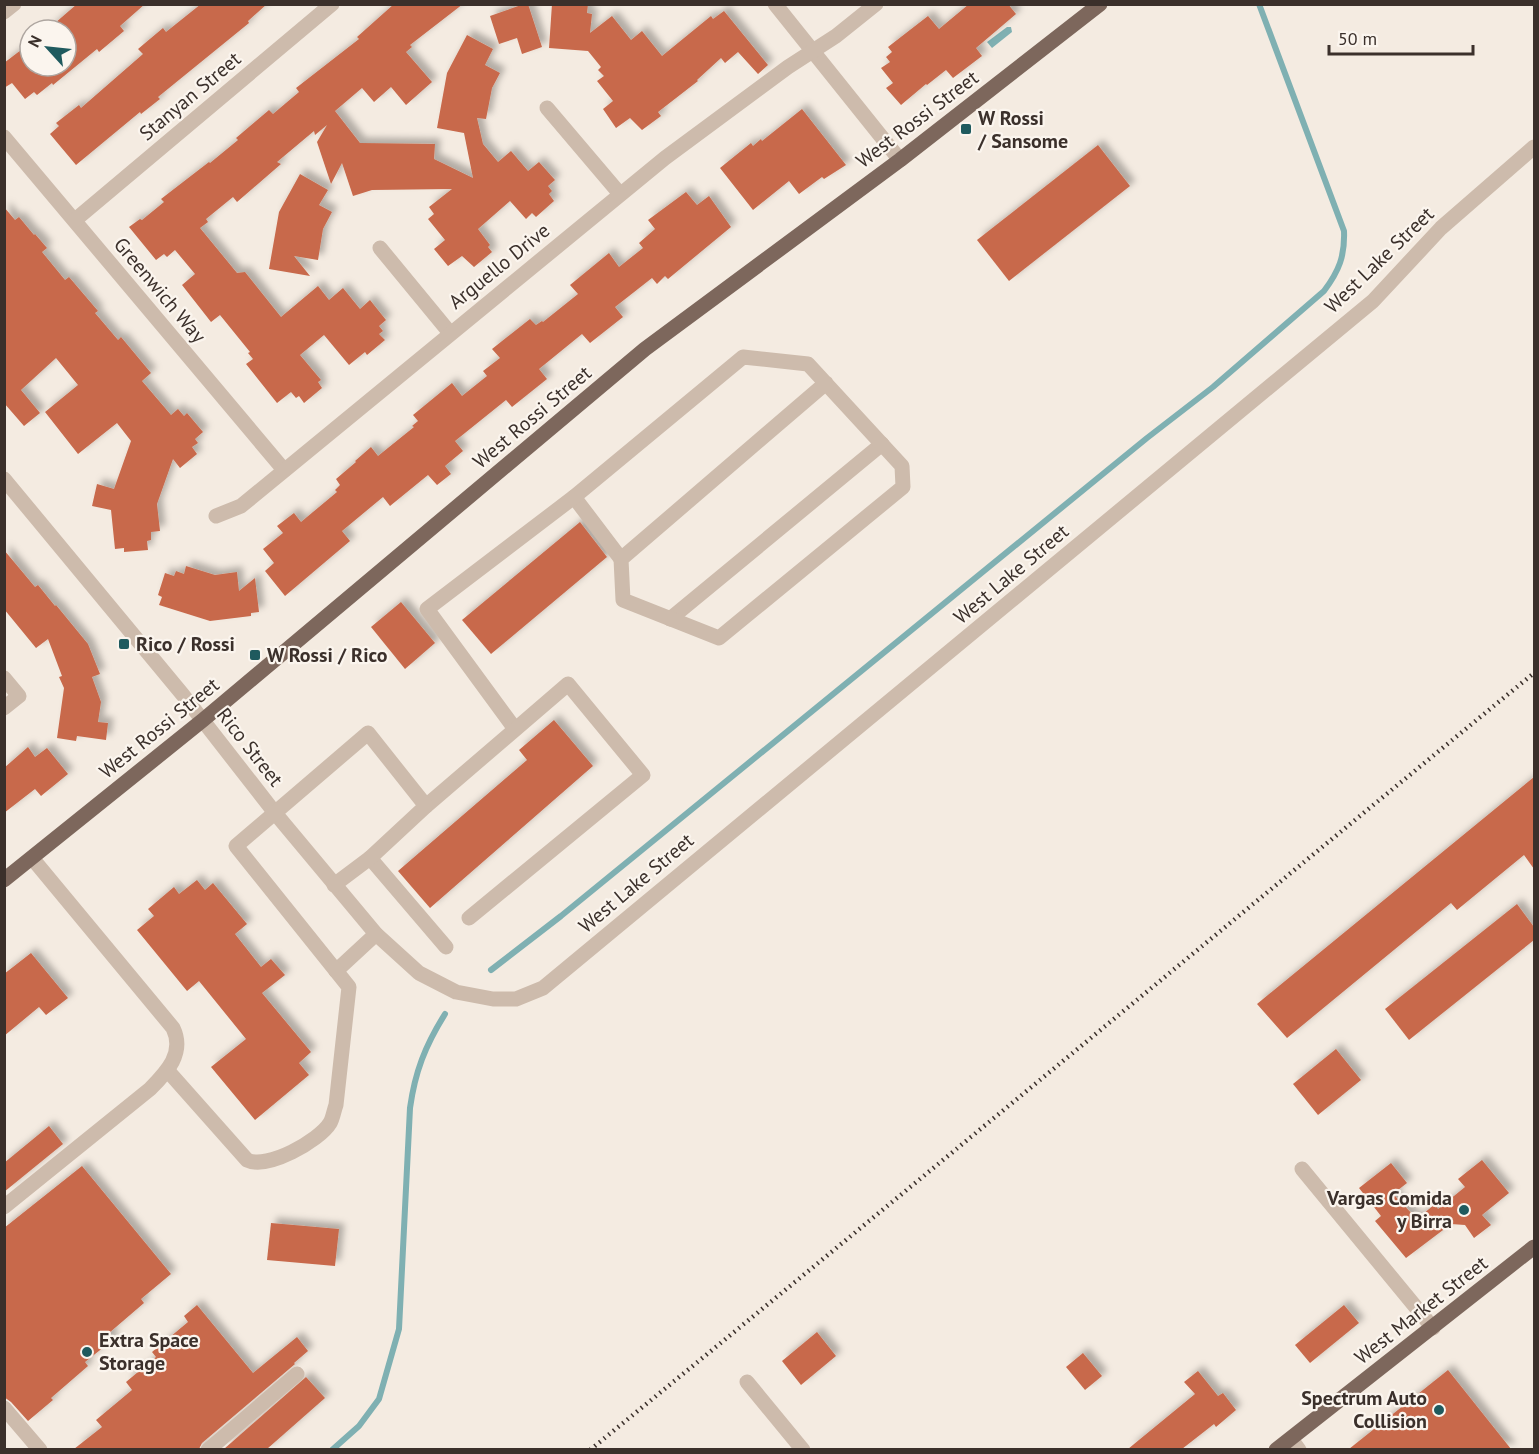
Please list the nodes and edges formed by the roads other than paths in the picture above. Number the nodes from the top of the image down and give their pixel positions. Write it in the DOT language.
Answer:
graph roads {
  1 [pos="14,4"];
  2 [pos="332,4"];
  3 [pos="775,4"];
  4 [pos="876,4"];
  5 [pos="1100,4"];
  6 [pos="4,12"];
  7 [pos="812,50"];
  8 [pos="547,108"];
  9 [pos="4,137"];
  10 [pos="1534,147"];
  11 [pos="900,160"];
  12 [pos="620,194"];
  13 [pos="75,220"];
  14 [pos="380,248"];
  15 [pos="450,333"];
  16 [pos="826,382"];
  17 [pos="882,444"];
  18 [pos="284,470"];
  19 [pos="4,479"];
  20 [pos="574,497"];
  21 [pos="216,516"];
  22 [pos="621,559"];
  23 [pos="670,619"];
  24 [pos="4,678"];
  25 [pos="4,708"];
  26 [pos="203,720"];
  27 [pos="515,729"];
  28 [pos="426,806"];
  29 [pos="274,813"];
  30 [pos="32,858"];
  31 [pos="370,858"];
  32 [pos="4,880"];
  33 [pos="334,885"];
  34 [pos="469,918"];
  35 [pos="376,934"];
  36 [pos="446,947"];
  37 [pos="336,971"];
  38 [pos="493,999"];
  39 [pos="168,1071"];
  40 [pos="1302,1170"];
  41 [pos="4,1208"];
  42 [pos="1534,1246"];
  43 [pos="1432,1328"];
  44 [pos="297,1374"];
  45 [pos="747,1382"];
  46 [pos="4,1408"];
  47 [pos="1295,1444"];
  48 [pos="39,1449"];
  49 [pos="208,1449"];
  50 [pos="803,1449"];
  51 [pos="1276,1449"];
  1 -- 6 [label="street"];
  2 -- 13 [label="street, Stanyan Street"];
  3 -- 7 [label="street"];
  4 -- 7 [label="street, Arguello Drive"];
  5 -- 11 [label="main road, West Rossi Street"];
  7 -- 11 [label="street"];
  7 -- 12 [label="street, Arguello Drive"];
  8 -- 12 [label="street"];
  9 -- 13 [label="street, Greenwich Way"];
  10 -- 38 [label="street, West Lake Street"];
  11 -- 26 [label="main road, West Rossi Street"];
  12 -- 15 [label="street, Arguello Drive"];
  13 -- 18 [label="street, Greenwich Way"];
  14 -- 15 [label="street"];
  15 -- 18 [label="street, Arguello Drive"];
  16 -- 17 [label="street"];
  16 -- 20 [label="street"];
  16 -- 22 [label="street"];
  17 -- 23 [label="street"];
  17 -- 23 [label="street"];
  18 -- 21 [label="street, Arguello Drive"];
  19 -- 26 [label="street, Rico Street"];
  20 -- 22 [label="street"];
  20 -- 27 [label="street"];
  22 -- 23 [label="street"];
  24 -- 25 [label="street"];
  26 -- 29 [label="street, Rico Street"];
  26 -- 30 [label="main road, West Rossi Street"];
  27 -- 28 [label="street"];
  27 -- 34 [label="street"];
  28 -- 29 [label="street"];
  28 -- 31 [label="street"];
  29 -- 33 [label="street, Rico Street"];
  29 -- 37 [label="street"];
  30 -- 32 [label="main road, West Rossi Street"];
  30 -- 39 [label="street"];
  31 -- 33 [label="street"];
  31 -- 36 [label="street"];
  33 -- 35 [label="street, Rico Street"];
  35 -- 37 [label="street"];
  35 -- 38 [label="street, Rico Street"];
  37 -- 39 [label="street"];
  39 -- 41 [label="street"];
  40 -- 43 [label="street"];
  42 -- 43 [label="main road, West Market Street"];
  43 -- 47 [label="main road, West Market Street"];
  44 -- 49 [label="street"];
  45 -- 50 [label="street"];
  46 -- 48 [label="street"];
  47 -- 51 [label="main road, West Market Street"];
}
